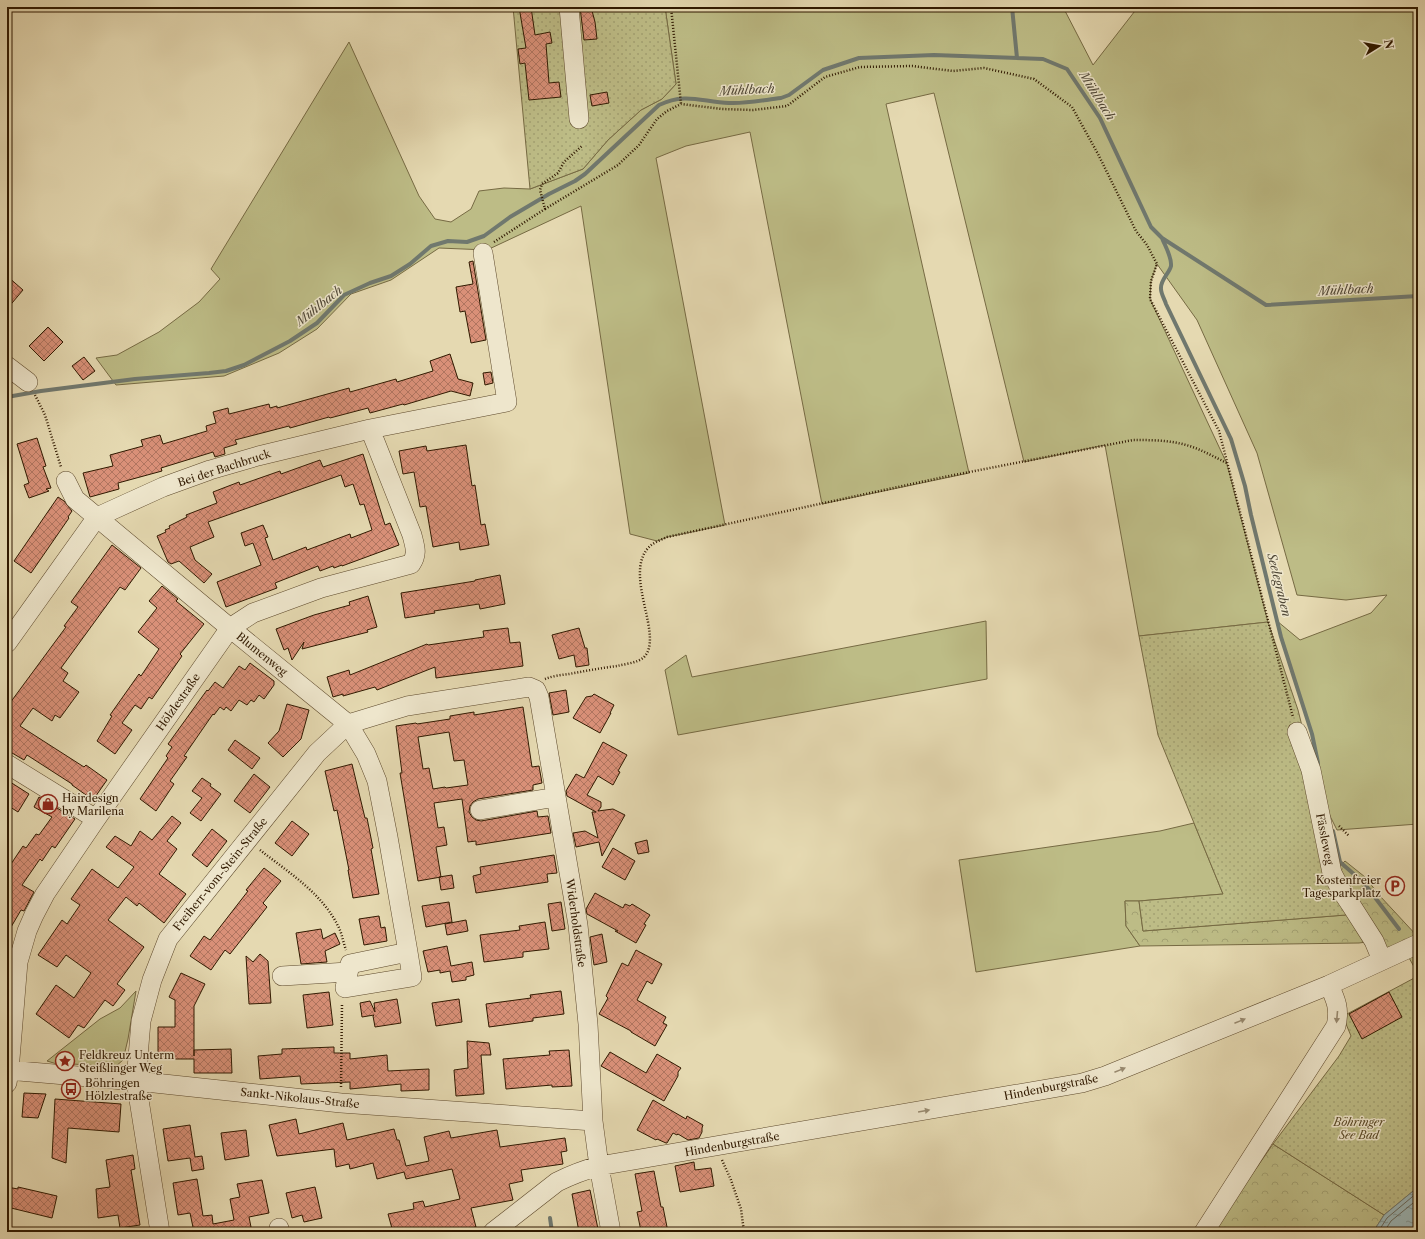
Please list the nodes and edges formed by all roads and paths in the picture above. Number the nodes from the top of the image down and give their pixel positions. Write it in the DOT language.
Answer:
graph roads {
  1 [pos="569,7"];
  2 [pos="671,7"];
  3 [pos="681,104"];
  4 [pos="579,118"];
  5 [pos="582,146"];
  6 [pos="545,209"];
  7 [pos="483,253"];
  8 [pos="7,366"];
  9 [pos="28,382"];
  10 [pos="38,399"];
  11 [pos="370,429"];
  12 [pos="1227,464"];
  13 [pos="66,481"];
  14 [pos="97,518"];
  15 [pos="230,628"];
  16 [pos="7,643"];
  17 [pos="533,688"];
  18 [pos="348,724"];
  19 [pos="1297,732"];
  20 [pos="7,764"];
  21 [pos="556,797"];
  22 [pos="480,810"];
  23 [pos="96,819"];
  24 [pos="1337,824"];
  25 [pos="1349,836"];
  26 [pos="247,839"];
  27 [pos="1418,944"];
  28 [pos="1382,960"];
  29 [pos="348,975"];
  30 [pos="282,976"];
  31 [pos="1329,985"];
  32 [pos="8,1075"];
  33 [pos="136,1081"];
  34 [pos="341,1103"];
  35 [pos="593,1121"];
  36 [pos="717,1146"];
  37 [pos="599,1166"];
  38 [pos="160,1232"];
  39 [pos="493,1232"];
  40 [pos="611,1232"];
  41 [pos="744,1232"];
  42 [pos="1204,1232"];
  1 -- 4 [label="street"];
  2 -- 3 [label="path"];
  3 -- 6 [label="path"];
  3 -- 12 [label="path"];
  5 -- 6 [label="path"];
  6 -- 7 [label="path"];
  7 -- 11 [label="street, Bei der Bachbruck"];
  8 -- 9 [label="street"];
  10 -- 13 [label="path"];
  11 -- 14 [label="street, Bei der Bachbruck"];
  11 -- 15 [label="street, Hölzlestraße"];
  12 -- 17 [label="path"];
  12 -- 19 [label="path"];
  13 -- 14 [label="street, Blumenweg"];
  14 -- 15 [label="street, Blumenweg"];
  14 -- 16 [label="street, Bei der Bachbruck"];
  15 -- 18 [label="street, Blumenweg"];
  15 -- 23 [label="street, Hölzlestraße"];
  17 -- 18 [label="street, Freiherr-vom-Stein-Straße"];
  17 -- 21 [label="street, Widerholdstraße"];
  18 -- 26 [label="street, Freiherr-vom-Stein-Straße"];
  18 -- 29 [label="street, Blumenweg"];
  19 -- 28 [label="street, Fässleweg"];
  20 -- 23 [label="street"];
  21 -- 22 [label="street"];
  21 -- 35 [label="street, Widerholdstraße"];
  23 -- 32 [label="street, Hölzlestraße"];
  24 -- 25 [label="path"];
  26 -- 29 [label="path"];
  26 -- 33 [label="street, Freiherr-vom-Stein-Straße"];
  27 -- 28 [label="street, Hindenburgstraße"];
  28 -- 31 [label="street, Hindenburgstraße"];
  29 -- 30 [label="street, Blumenweg"];
  29 -- 34 [label="path"];
  36 -- 31 [label="street, Hindenburgstraße, one-way"];
  31 -- 42 [label="street, one-way"];
  32 -- 33 [label="street, Sankt-Nikolaus-Straße"];
  33 -- 34 [label="street, Sankt-Nikolaus-Straße"];
  33 -- 38 [label="street, Freiherr-vom-Stein-Straße"];
  34 -- 35 [label="street, Sankt-Nikolaus-Straße"];
  35 -- 37 [label="street, Widerholdstraße"];
  36 -- 37 [label="street, Hindenburgstraße"];
  36 -- 41 [label="path"];
  37 -- 39 [label="street, Hindenburgstraße"];
  37 -- 40 [label="street, Widerholdstraße"];
}
